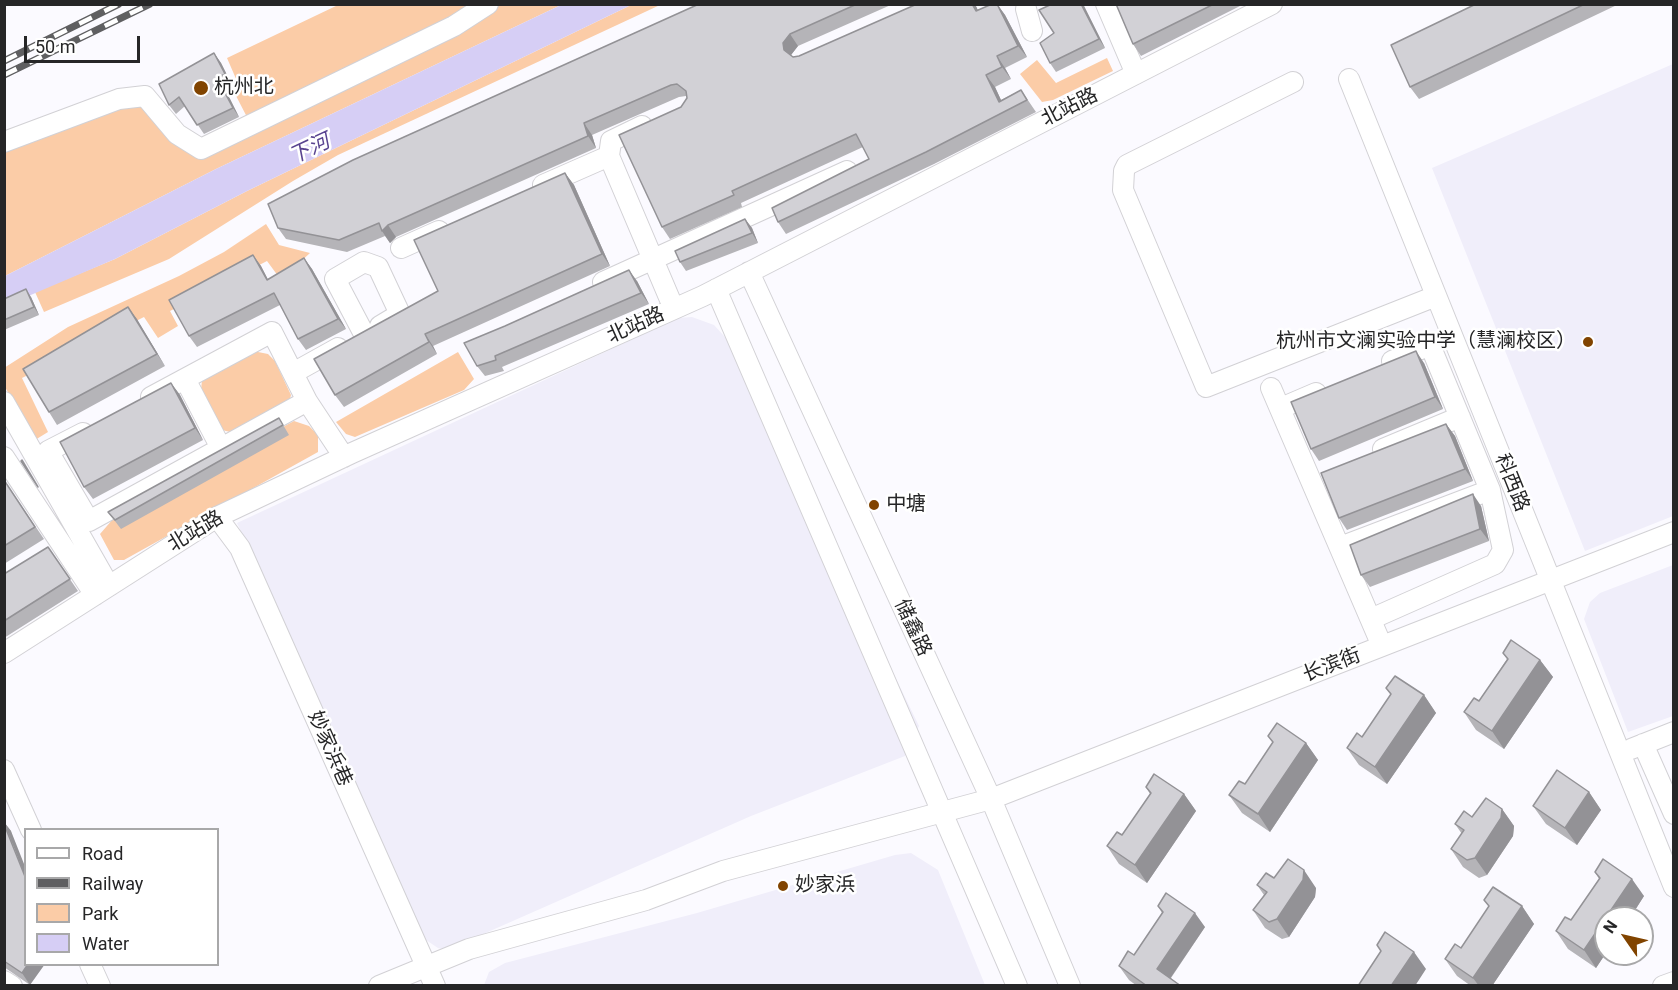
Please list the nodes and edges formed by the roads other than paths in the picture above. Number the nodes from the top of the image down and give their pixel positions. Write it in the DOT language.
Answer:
graph roads {
  1 [pos="488,4"];
  2 [pos="1106,4"];
  3 [pos="1272,4"];
  4 [pos="1028,6"];
  5 [pos="1032,31"];
  6 [pos="1136,74"];
  7 [pos="1349,80"];
  8 [pos="1293,82"];
  9 [pos="660,119"];
  10 [pos="4,142"];
  11 [pos="609,156"];
  12 [pos="858,167"];
  13 [pos="521,195"];
  14 [pos="456,224"];
  15 [pos="401,248"];
  16 [pos="653,259"];
  17 [pos="749,272"];
  18 [pos="591,288"];
  19 [pos="716,289"];
  20 [pos="1436,296"];
  21 [pos="674,309"];
  22 [pos="364,334"];
  23 [pos="1377,367"];
  24 [pos="293,373"];
  25 [pos="185,379"];
  26 [pos="1334,386"];
  27 [pos="1271,388"];
  28 [pos="308,401"];
  29 [pos="4,402"];
  30 [pos="132,407"];
  31 [pos="1281,408"];
  32 [pos="1460,417"];
  33 [pos="100,423"];
  34 [pos="221,448"];
  35 [pos="4,457"];
  36 [pos="344,457"];
  37 [pos="1364,457"];
  38 [pos="1332,470"];
  39 [pos="1311,479"];
  40 [pos="1490,490"];
  41 [pos="217,517"];
  42 [pos="1674,532"];
  43 [pos="60,543"];
  44 [pos="1340,547"];
  45 [pos="42,554"];
  46 [pos="1550,580"];
  47 [pos="102,590"];
  48 [pos="1371,619"];
  49 [pos="1382,646"];
  50 [pos="4,653"];
  51 [pos="1674,732"];
  52 [pos="1643,744"];
  53 [pos="1620,753"];
  54 [pos="4,770"];
  55 [pos="991,799"];
  56 [pos="942,813"];
  57 [pos="1674,814"];
  58 [pos="30,828"];
  59 [pos="1674,886"];
  60 [pos="91,966"];
  61 [pos="426,967"];
  62 [pos="4,981"];
  63 [pos="1674,982"];
  64 [pos="12,986"];
  65 [pos="100,986"];
  66 [pos="379,986"];
  67 [pos="435,986"];
  68 [pos="1017,986"];
  69 [pos="1070,986"];
  70 [pos="1664,986"];
  1 -- 10 [label="street"];
  2 -- 6 [label="street"];
  3 -- 6 [label="street, 北站路"];
  4 -- 5 [label="street"];
  6 -- 17 [label="street, 北站路"];
  7 -- 20 [label="street, 科西路"];
  8 -- 20 [label="street"];
  9 -- 11 [label="street"];
  11 -- 13 [label="street"];
  11 -- 16 [label="street"];
  12 -- 16 [label="street"];
  14 -- 15 [label="street"];
  16 -- 18 [label="street"];
  16 -- 21 [label="street"];
  17 -- 19 [label="street, 北站路"];
  17 -- 55 [label="street, 储鑫路"];
  19 -- 21 [label="street, 北站路"];
  19 -- 56 [label="street"];
  20 -- 46 [label="street, 科西路"];
  21 -- 36 [label="street, 北站路"];
  22 -- 24 [label="street"];
  23 -- 32 [label="street"];
  24 -- 25 [label="street"];
  24 -- 28 [label="street"];
  25 -- 30 [label="street"];
  25 -- 34 [label="street"];
  26 -- 31 [label="street"];
  27 -- 31 [label="street"];
  28 -- 34 [label="street"];
  28 -- 36 [label="street"];
  29 -- 47 [label="street"];
  31 -- 39 [label="street"];
  32 -- 37 [label="street"];
  32 -- 40 [label="street"];
  33 -- 34 [label="street"];
  35 -- 43 [label="street"];
  36 -- 41 [label="street, 北站路"];
  38 -- 39 [label="street"];
  39 -- 44 [label="street"];
  40 -- 44 [label="street"];
  40 -- 48 [label="street"];
  41 -- 47 [label="street, 北站路"];
  41 -- 61 [label="street, 妙家浜巷"];
  42 -- 46 [label="street, 长滨街"];
  43 -- 45 [label="street"];
  43 -- 47 [label="street"];
  44 -- 48 [label="street"];
  46 -- 49 [label="street, 长滨街"];
  46 -- 53 [label="street, 科西路"];
  47 -- 50 [label="street, 北站路"];
  48 -- 49 [label="street"];
  49 -- 55 [label="street, 长滨街"];
  51 -- 52 [label="street"];
  52 -- 53 [label="street"];
  52 -- 57 [label="street"];
  53 -- 59 [label="street, 科西路"];
  54 -- 58 [label="street"];
  55 -- 56 [label="street, 长滨街"];
  55 -- 69 [label="street, 储鑫路"];
  56 -- 61 [label="street, 长滨街"];
  56 -- 68 [label="street"];
  60 -- 65 [label="street"];
  61 -- 66 [label="street, 长滨街"];
  61 -- 67 [label="street, 妙家浜巷"];
  62 -- 64 [label="street"];
  63 -- 70 [label="street"];
}
